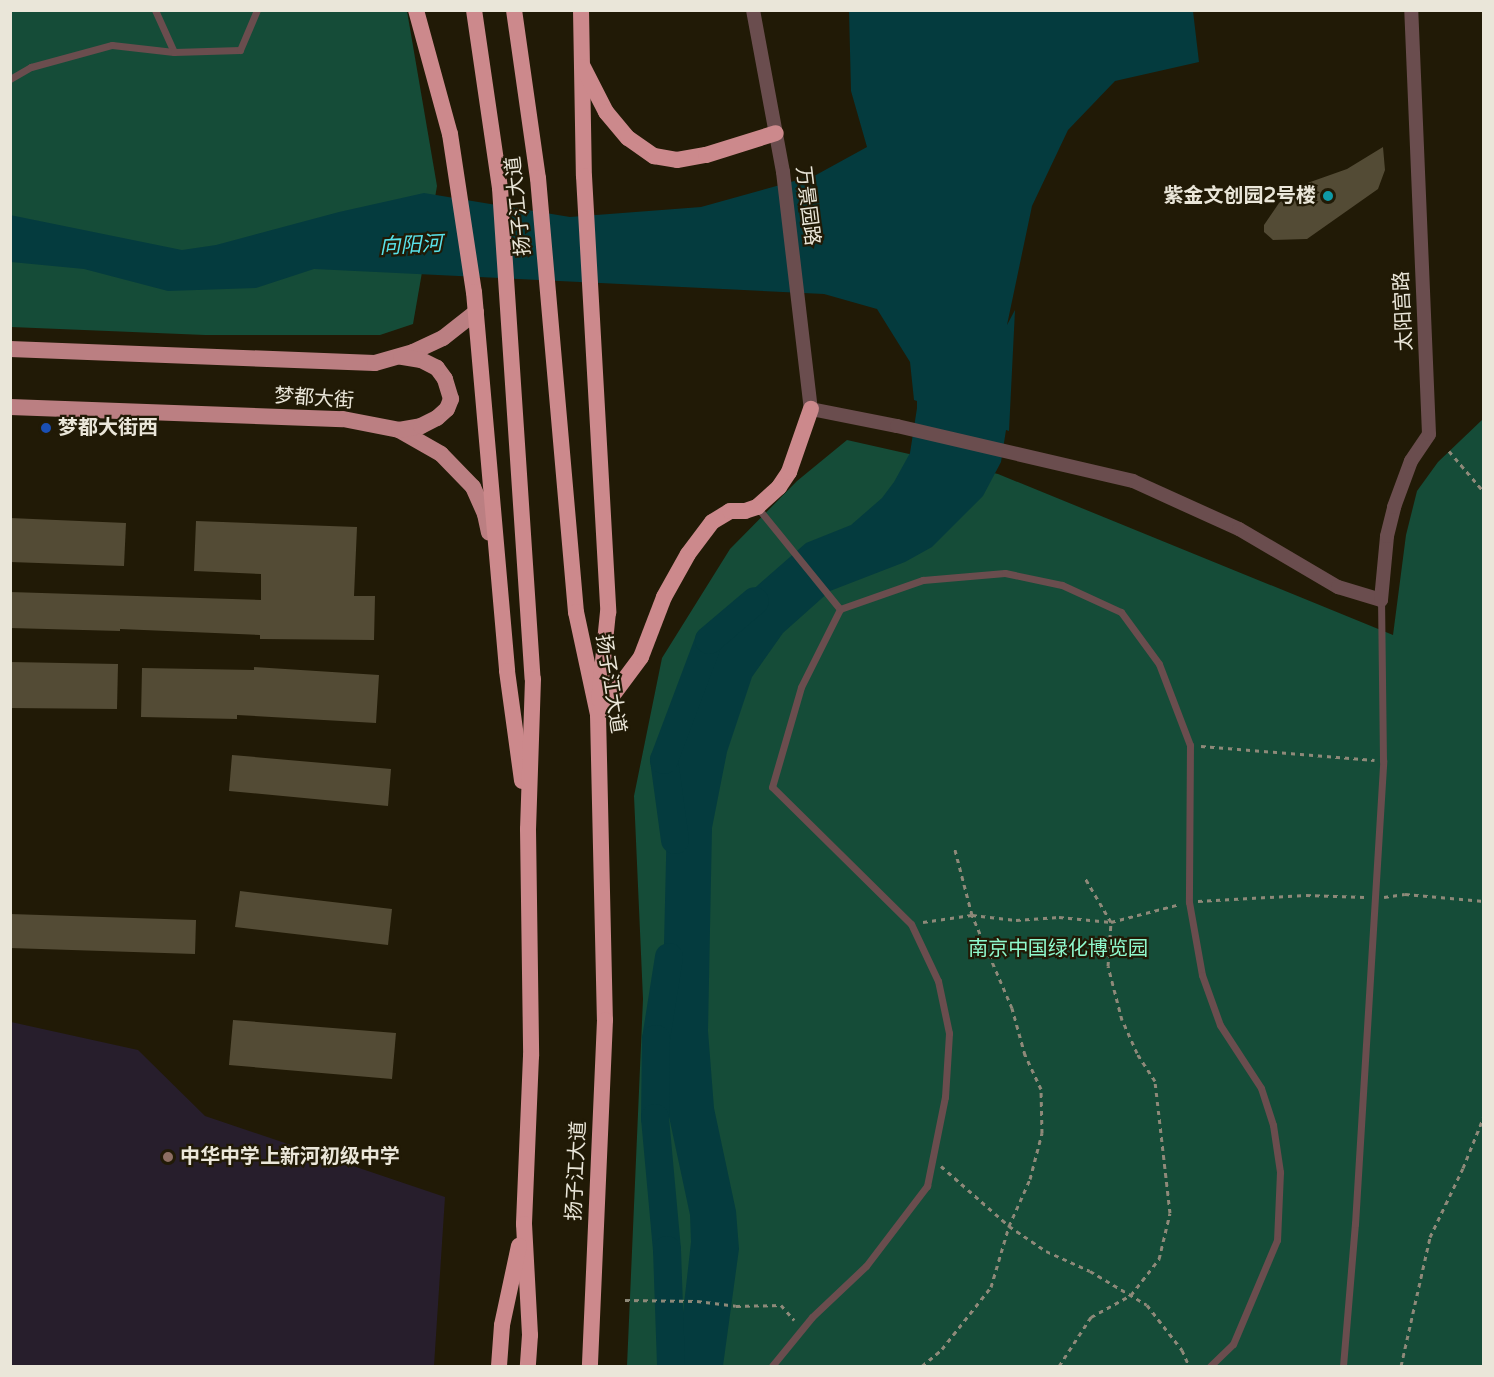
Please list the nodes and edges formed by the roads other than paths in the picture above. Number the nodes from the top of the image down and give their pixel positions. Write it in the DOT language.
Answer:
graph roads {
  1 [pos="155,10"];
  2 [pos="257,10"];
  3 [pos="416,10"];
  4 [pos="474,10"];
  5 [pos="514,10"];
  6 [pos="581,10"];
  7 [pos="753,10"];
  8 [pos="1411,10"];
  9 [pos="174,52"];
  10 [pos="581,63"];
  11 [pos="10,79"];
  12 [pos="776,133"];
  13 [pos="476,312"];
  14 [pos="10,349"];
  15 [pos="396,357"];
  16 [pos="10,407"];
  17 [pos="811,409"];
  18 [pos="399,430"];
  19 [pos="757,507"];
  20 [pos="1381,600"];
  21 [pos="502,603"];
  22 [pos="840,609"];
  23 [pos="598,716"];
  24 [pos="528,829"];
  25 [pos="524,1224"];
  26 [pos="499,1366"];
  27 [pos="528,1366"];
  28 [pos="590,1366"];
  29 [pos="772,1366"];
  30 [pos="1210,1366"];
  31 [pos="1343,1366"];
  1 -- 9 [label="lane"];
  2 -- 9 [label="lane"];
  3 -- 13 [label="highway"];
  4 -- 24 [label="highway, 扬子江大道"];
  5 -- 23 [label="highway, 扬子江大道"];
  6 -- 10 [label="highway"];
  7 -- 12 [label="street, 万景园路"];
  8 -- 20 [label="street, 太阳宫路"];
  9 -- 11 [label="lane"];
  10 -- 12 [label="highway"];
  10 -- 23 [label="highway"];
  12 -- 17 [label="street, 万景园路"];
  13 -- 15 [label="main road, 梦都大街"];
  13 -- 21 [label="highway"];
  14 -- 15 [label="main road, 梦都大街"];
  15 -- 18 [label="main road"];
  16 -- 18 [label="main road, 梦都大街"];
  17 -- 19 [label="highway"];
  17 -- 20 [label="street"];
  18 -- 21 [label="main road, 梦都大街"];
  19 -- 22 [label="lane"];
  19 -- 23 [label="highway"];
  20 -- 31 [label="lane"];
  21 -- 24 [label="highway"];
  22 -- 29 [label="lane"];
  22 -- 30 [label="lane"];
  23 -- 28 [label="highway, 扬子江大道"];
  24 -- 25 [label="highway, 扬子江大道"];
  25 -- 26 [label="highway"];
  25 -- 27 [label="highway, 扬子江大道"];
}
